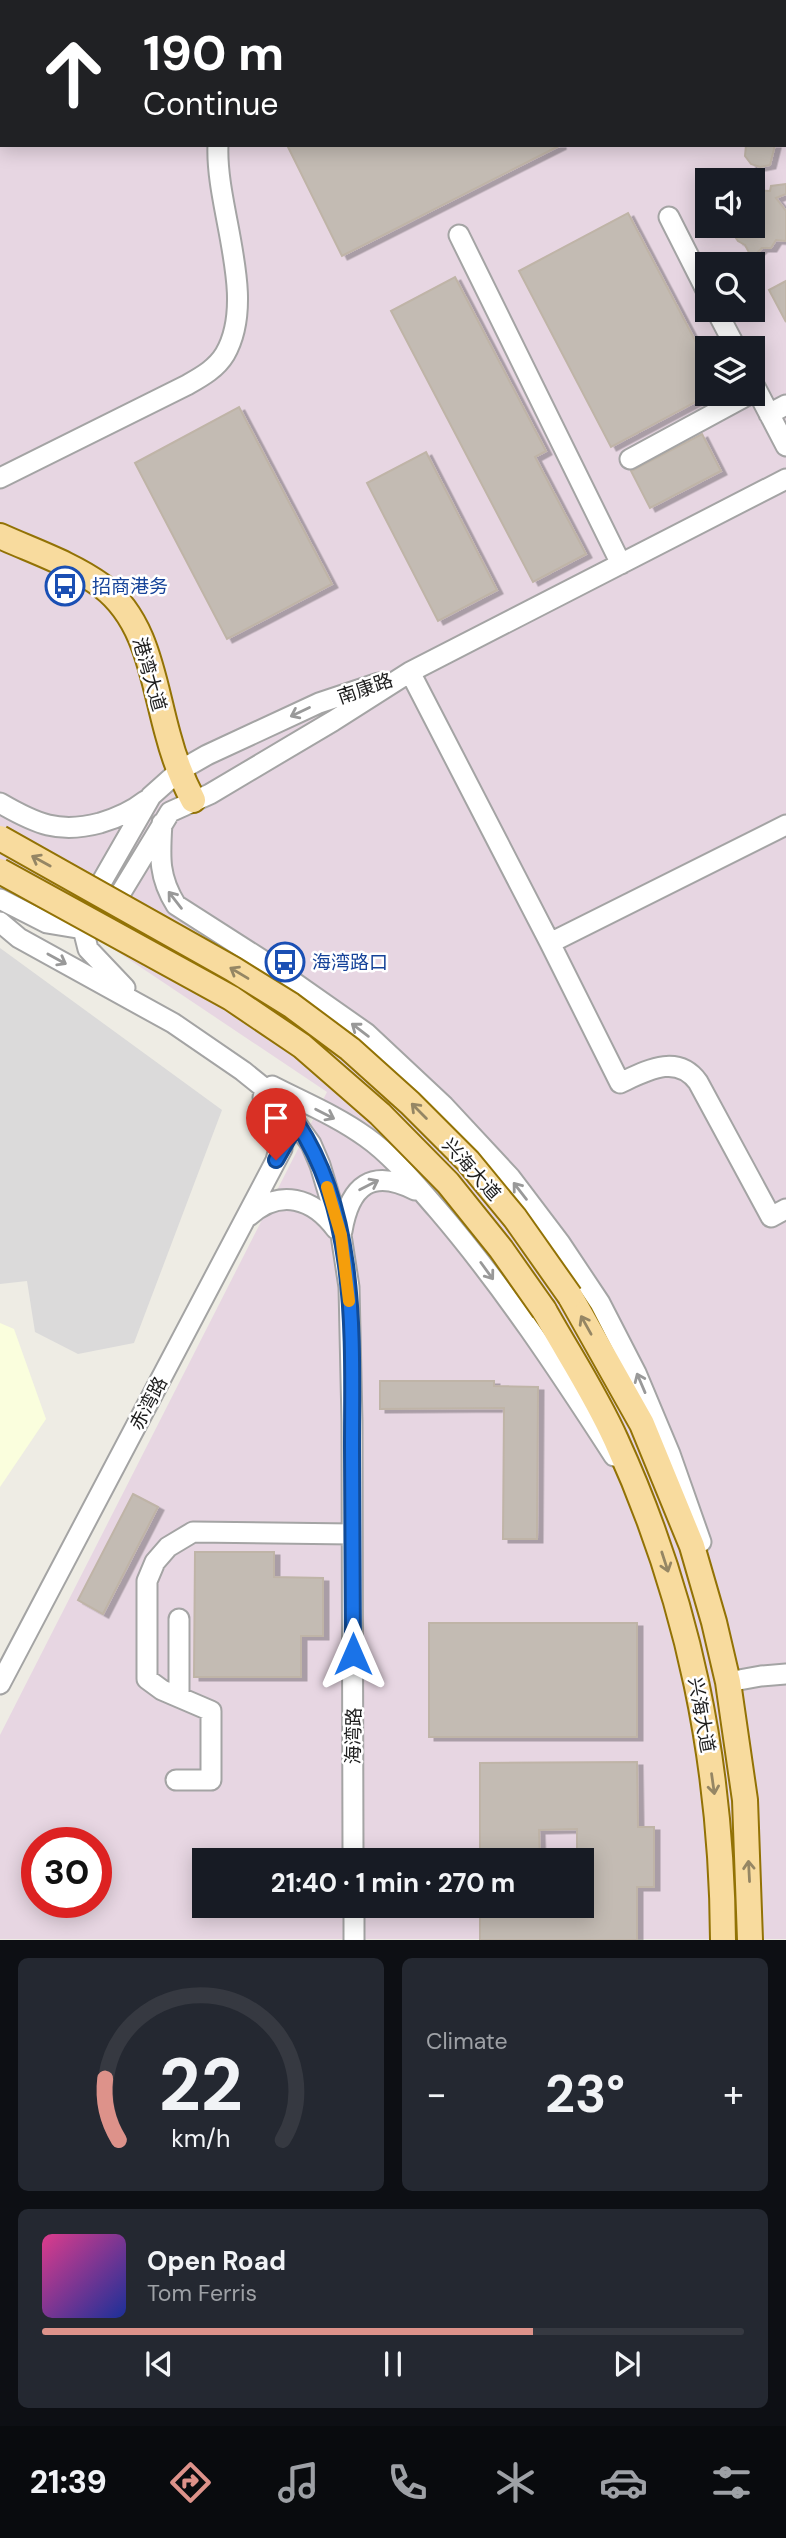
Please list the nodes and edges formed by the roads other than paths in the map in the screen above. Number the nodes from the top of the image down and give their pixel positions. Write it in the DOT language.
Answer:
graph roads {
  1 [pos="218,147"];
  2 [pos="669,217"];
  3 [pos="459,235"];
  4 [pos="695,268"];
  5 [pos="723,406"];
  6 [pos="778,409"];
  7 [pos="786,446"];
  8 [pos="630,459"];
  9 [pos="0,478"];
  10 [pos="786,479"];
  11 [pos="0,536"];
  12 [pos="621,564"];
  13 [pos="410,672"];
  14 [pos="178,771"];
  15 [pos="151,796"];
  16 [pos="193,800"];
  17 [pos="0,803"];
  18 [pos="162,823"];
  19 [pos="786,825"];
  20 [pos="0,838"];
  21 [pos="0,871"];
  22 [pos="0,899"];
  23 [pos="0,922"];
  24 [pos="83,929"];
  25 [pos="551,943"];
  26 [pos="141,1005"];
  27 [pos="243,1071"];
  28 [pos="297,1123"];
  29 [pos="276,1160"];
  30 [pos="424,1195"];
  31 [pos="786,1209"];
  32 [pos="243,1222"];
  33 [pos="341,1235"];
  34 [pos="641,1498"];
  35 [pos="352,1534"];
  36 [pos="179,1619"];
  37 [pos="786,1674"];
  38 [pos="728,1682"];
  39 [pos="0,1684"];
  40 [pos="179,1696"];
  41 [pos="176,1780"];
  42 [pos="354,1848"];
  43 [pos="354,1918"];
  44 [pos="354,1940"];
  45 [pos="723,1940"];
  46 [pos="750,1940"];
  1 -- 9 [label="street"];
  2 -- 4 [label="street"];
  3 -- 12 [label="street"];
  5 -- 8 [label="street"];
  6 -- 7 [label="street"];
  10 -- 12 [label="street"];
  11 -- 14 [label="main road, 港湾大道"];
  12 -- 13 [label="street"];
  13 -- 14 [label="street, 南康路, one-way"];
  13 -- 16 [label="street, 南康路"];
  13 -- 25 [label="street"];
  14 -- 15 [label="street, 南康路"];
  14 -- 16 [label="main road, 港湾大道"];
  15 -- 17 [label="street"];
  15 -- 24 [label="street, 南康路"];
  16 -- 18 [label="street, 南康路"];
  18 -- 24 [label="street, 南康路"];
  38 -- 18 [label="street, 兴海大道, one-way"];
  19 -- 25 [label="street"];
  38 -- 20 [label="main road, 兴海大道, one-way, bridge"];
  21 -- 34 [label="main road, 兴海大道, bridge"];
  22 -- 24 [label="street"];
  23 -- 26 [label="street, 兴海大道, one-way"];
  24 -- 26 [label="street"];
  25 -- 31 [label="street"];
  26 -- 27 [label="street, 兴海大道"];
  26 -- 29 [label="street, 兴海大道"];
  27 -- 28 [label="street, 兴海大道"];
  27 -- 30 [label="street, 兴海大道, one-way"];
  28 -- 29 [label="street, 赤湾路"];
  28 -- 33 [label="street, 兴海大道"];
  29 -- 32 [label="street, 赤湾路"];
  33 -- 30 [label="street, one-way"];
  30 -- 34 [label="street, 兴海大道, one-way"];
  32 -- 33 [label="street"];
  32 -- 39 [label="street, 赤湾路"];
  33 -- 35 [label="street, 海湾路"];
  34 -- 45 [label="main road, 兴海大道, one-way"];
  35 -- 40 [label="street"];
  35 -- 42 [label="street, 海湾路"];
  36 -- 40 [label="street"];
  37 -- 38 [label="street"];
  46 -- 38 [label="main road, 兴海大道, one-way"];
  40 -- 41 [label="street"];
  43 -- 44 [label="street"];
}
